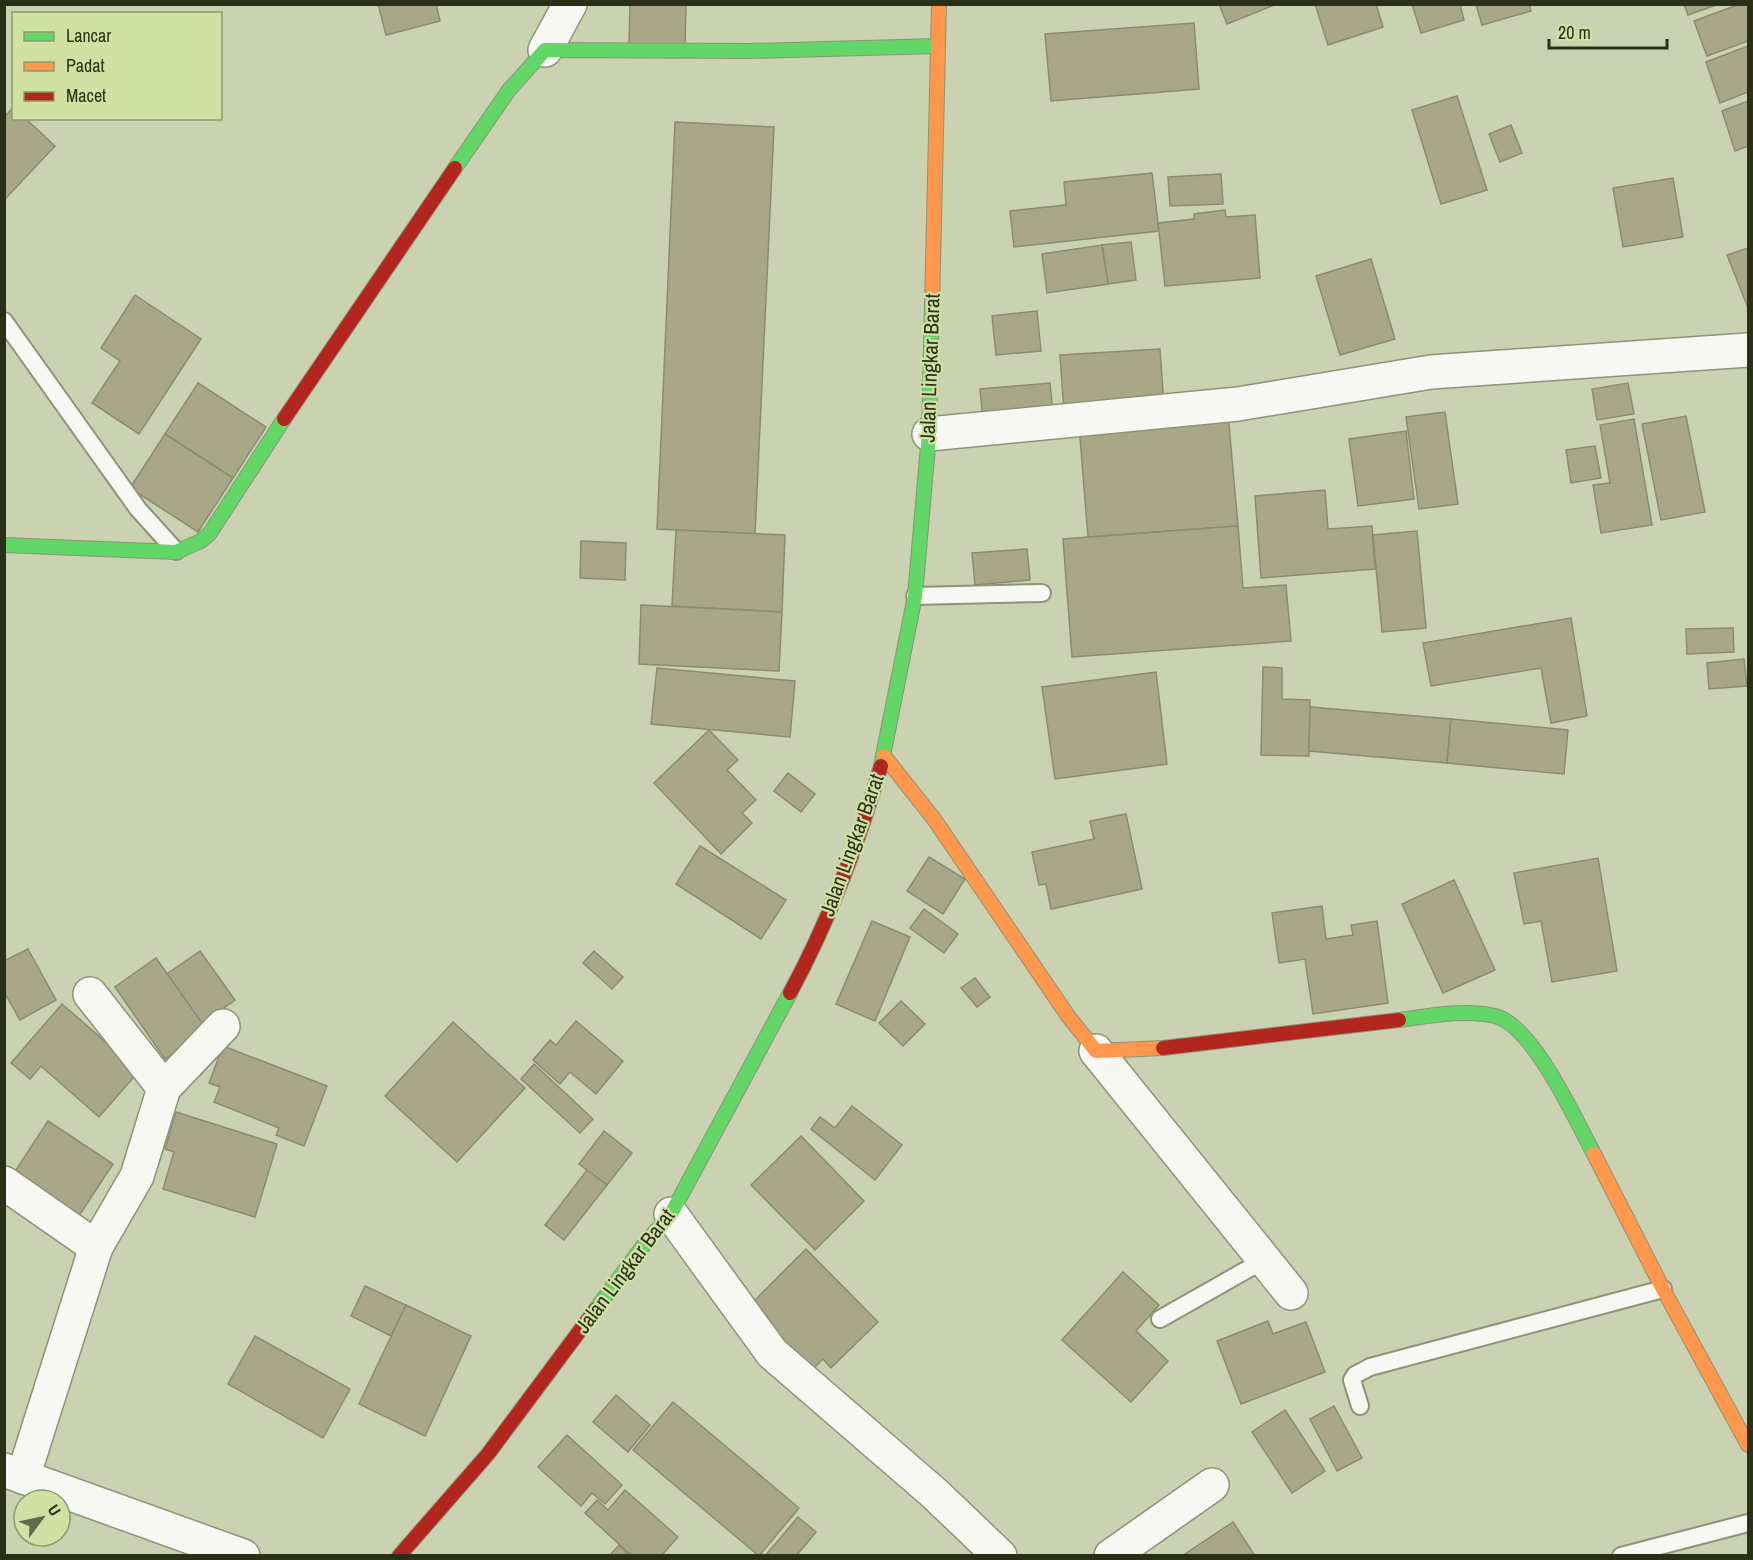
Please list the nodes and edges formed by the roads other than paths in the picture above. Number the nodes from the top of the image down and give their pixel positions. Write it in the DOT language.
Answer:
graph roads {
  1 [pos="570,4"];
  2 [pos="939,4"];
  3 [pos="939,46"];
  4 [pos="545,50"];
  5 [pos="4,321"];
  6 [pos="1749,350"];
  7 [pos="929,434"];
  8 [pos="4,545"];
  9 [pos="176,552"];
  10 [pos="1041,593"];
  11 [pos="915,596"];
  12 [pos="884,756"];
  13 [pos="90,994"];
  14 [pos="223,1026"];
  15 [pos="1096,1051"];
  16 [pos="164,1088"];
  17 [pos="4,1183"];
  18 [pos="671,1214"];
  19 [pos="96,1247"];
  20 [pos="1264,1260"];
  21 [pos="1663,1289"];
  22 [pos="1291,1293"];
  23 [pos="1160,1319"];
  24 [pos="1360,1406"];
  25 [pos="1749,1445"];
  26 [pos="14,1474"];
  27 [pos="1212,1485"];
  28 [pos="1749,1523"];
  29 [pos="243,1556"];
  30 [pos="399,1556"];
  31 [pos="1000,1556"];
  32 [pos="1111,1556"];
  33 [pos="1621,1556"];
  1 -- 4 [label="street"];
  2 -- 3 [label="main road, Jalan Lingkar Barat"];
  3 -- 4 [label="main road"];
  3 -- 7 [label="main road, Jalan Lingkar Barat"];
  4 -- 9 [label="main road"];
  5 -- 9 [label="lane"];
  6 -- 7 [label="street"];
  7 -- 11 [label="main road, Jalan Lingkar Barat"];
  8 -- 9 [label="main road"];
  10 -- 11 [label="lane"];
  11 -- 12 [label="main road, Jalan Lingkar Barat"];
  12 -- 15 [label="main road"];
  12 -- 18 [label="main road, Jalan Lingkar Barat"];
  13 -- 16 [label="street"];
  14 -- 16 [label="street"];
  15 -- 20 [label="street"];
  15 -- 21 [label="main road"];
  16 -- 19 [label="street"];
  17 -- 19 [label="street"];
  18 -- 30 [label="main road, Jalan Lingkar Barat"];
  18 -- 31 [label="street"];
  19 -- 26 [label="street"];
  20 -- 22 [label="street"];
  20 -- 23 [label="lane"];
  21 -- 24 [label="lane"];
  21 -- 25 [label="main road"];
  26 -- 29 [label="street"];
  27 -- 32 [label="street"];
  28 -- 33 [label="lane"];
}
